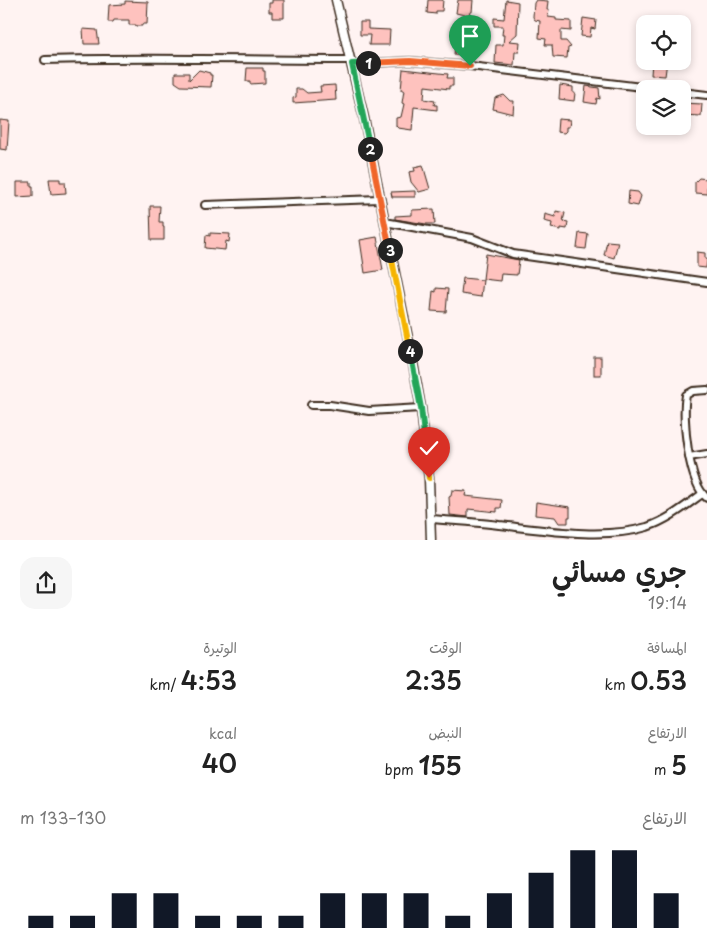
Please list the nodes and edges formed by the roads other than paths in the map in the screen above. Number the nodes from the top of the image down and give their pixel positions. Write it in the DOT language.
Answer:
graph roads {
  1 [pos="336,0"];
  2 [pos="45,60"];
  3 [pos="351,62"];
  4 [pos="636,86"];
  5 [pos="691,93"];
  6 [pos="707,95"];
  7 [pos="380,199"];
  8 [pos="205,205"];
  9 [pos="385,222"];
  10 [pos="707,282"];
  11 [pos="707,390"];
  12 [pos="311,405"];
  13 [pos="421,408"];
  14 [pos="707,454"];
  15 [pos="689,457"];
  16 [pos="704,496"];
  17 [pos="431,519"];
  18 [pos="431,540"];
  1 -- 3 [label="street"];
  2 -- 3 [label="street"];
  3 -- 4 [label="street"];
  3 -- 7 [label="street"];
  5 -- 6 [label="street"];
  7 -- 8 [label="street"];
  7 -- 9 [label="street"];
  9 -- 10 [label="street"];
  9 -- 13 [label="street"];
  11 -- 15 [label="street"];
  12 -- 13 [label="street"];
  13 -- 17 [label="street"];
  14 -- 15 [label="street"];
  15 -- 16 [label="street"];
  16 -- 17 [label="street"];
  17 -- 18 [label="street"];
}
